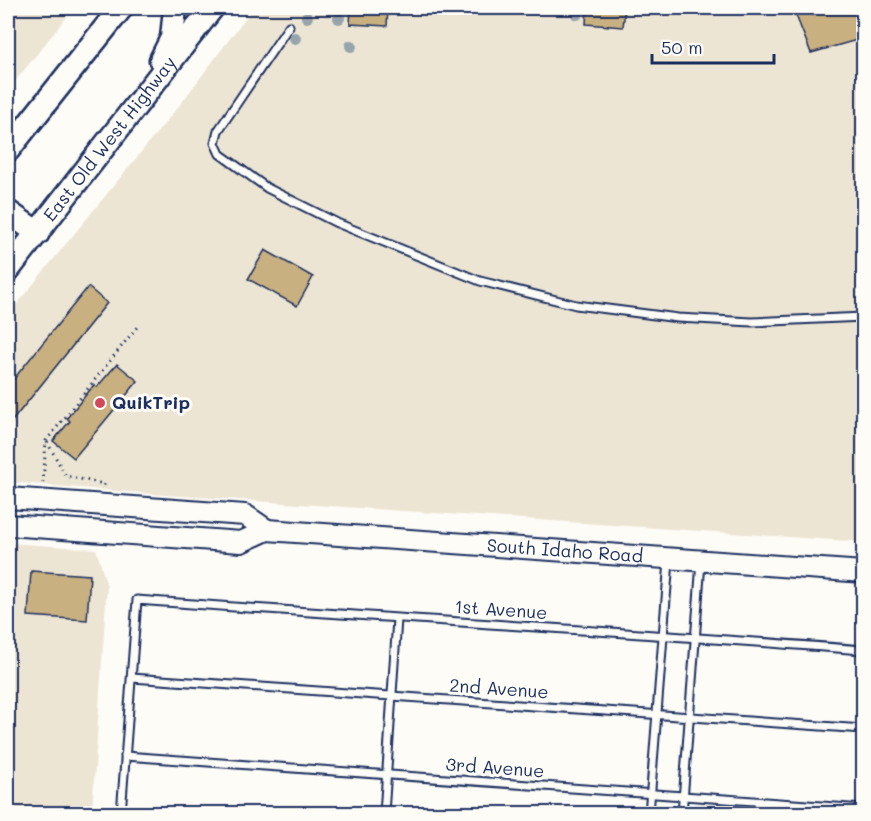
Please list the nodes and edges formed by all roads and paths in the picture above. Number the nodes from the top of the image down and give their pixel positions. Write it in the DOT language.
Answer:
graph roads {
  1 [pos="121,8"];
  2 [pos="176,8"];
  3 [pos="212,8"];
  4 [pos="289,26"];
  5 [pos="140,102"];
  6 [pos="8,150"];
  7 [pos="8,212"];
  8 [pos="38,232"];
  9 [pos="8,270"];
  10 [pos="864,317"];
  11 [pos="137,327"];
  12 [pos="46,441"];
  13 [pos="43,488"];
  14 [pos="104,492"];
  15 [pos="8,498"];
  16 [pos="8,525"];
  17 [pos="267,530"];
  18 [pos="669,559"];
  19 [pos="701,561"];
  20 [pos="864,572"];
  21 [pos="397,619"];
  22 [pos="663,636"];
  23 [pos="695,637"];
  24 [pos="864,650"];
  25 [pos="132,678"];
  26 [pos="392,696"];
  27 [pos="657,715"];
  28 [pos="690,717"];
  29 [pos="864,729"];
  30 [pos="125,756"];
  31 [pos="386,775"];
  32 [pos="651,794"];
  33 [pos="684,797"];
  34 [pos="864,809"];
  35 [pos="121,813"];
  36 [pos="384,813"];
  37 [pos="649,813"];
  38 [pos="682,813"];
  1 -- 6 [label="main road"];
  2 -- 5 [label="main road"];
  3 -- 5 [label="main road, East Old West Highway"];
  4 -- 10 [label="lane"];
  5 -- 8 [label="main road, East Old West Highway"];
  7 -- 8 [label="main road"];
  8 -- 9 [label="main road, East Old West Highway"];
  11 -- 12 [label="path"];
  12 -- 13 [label="path"];
  12 -- 14 [label="path"];
  15 -- 17 [label="main road, South Idaho Road"];
  16 -- 17 [label="main road, South Idaho Road"];
  17 -- 18 [label="main road, South Idaho Road"];
  18 -- 19 [label="main road, South Idaho Road"];
  18 -- 22 [label="lane"];
  19 -- 20 [label="main road, South Idaho Road"];
  19 -- 23 [label="lane"];
  21 -- 22 [label="lane, 1st Avenue"];
  21 -- 25 [label="lane, 1st Avenue"];
  21 -- 26 [label="lane"];
  22 -- 23 [label="lane, 1st Avenue"];
  22 -- 27 [label="lane"];
  23 -- 24 [label="lane, 1st Avenue"];
  23 -- 28 [label="lane"];
  25 -- 26 [label="lane, 2nd Avenue"];
  25 -- 30 [label="lane"];
  26 -- 27 [label="lane, 2nd Avenue"];
  26 -- 31 [label="lane"];
  27 -- 28 [label="lane, 2nd Avenue"];
  27 -- 32 [label="lane"];
  28 -- 29 [label="lane, 2nd Avenue"];
  28 -- 33 [label="lane"];
  30 -- 31 [label="lane, 3rd Avenue"];
  30 -- 35 [label="lane"];
  31 -- 32 [label="lane, 3rd Avenue"];
  31 -- 36 [label="lane"];
  32 -- 33 [label="lane, 3rd Avenue"];
  32 -- 37 [label="lane"];
  33 -- 34 [label="lane, 3rd Avenue"];
  33 -- 38 [label="lane"];
}
